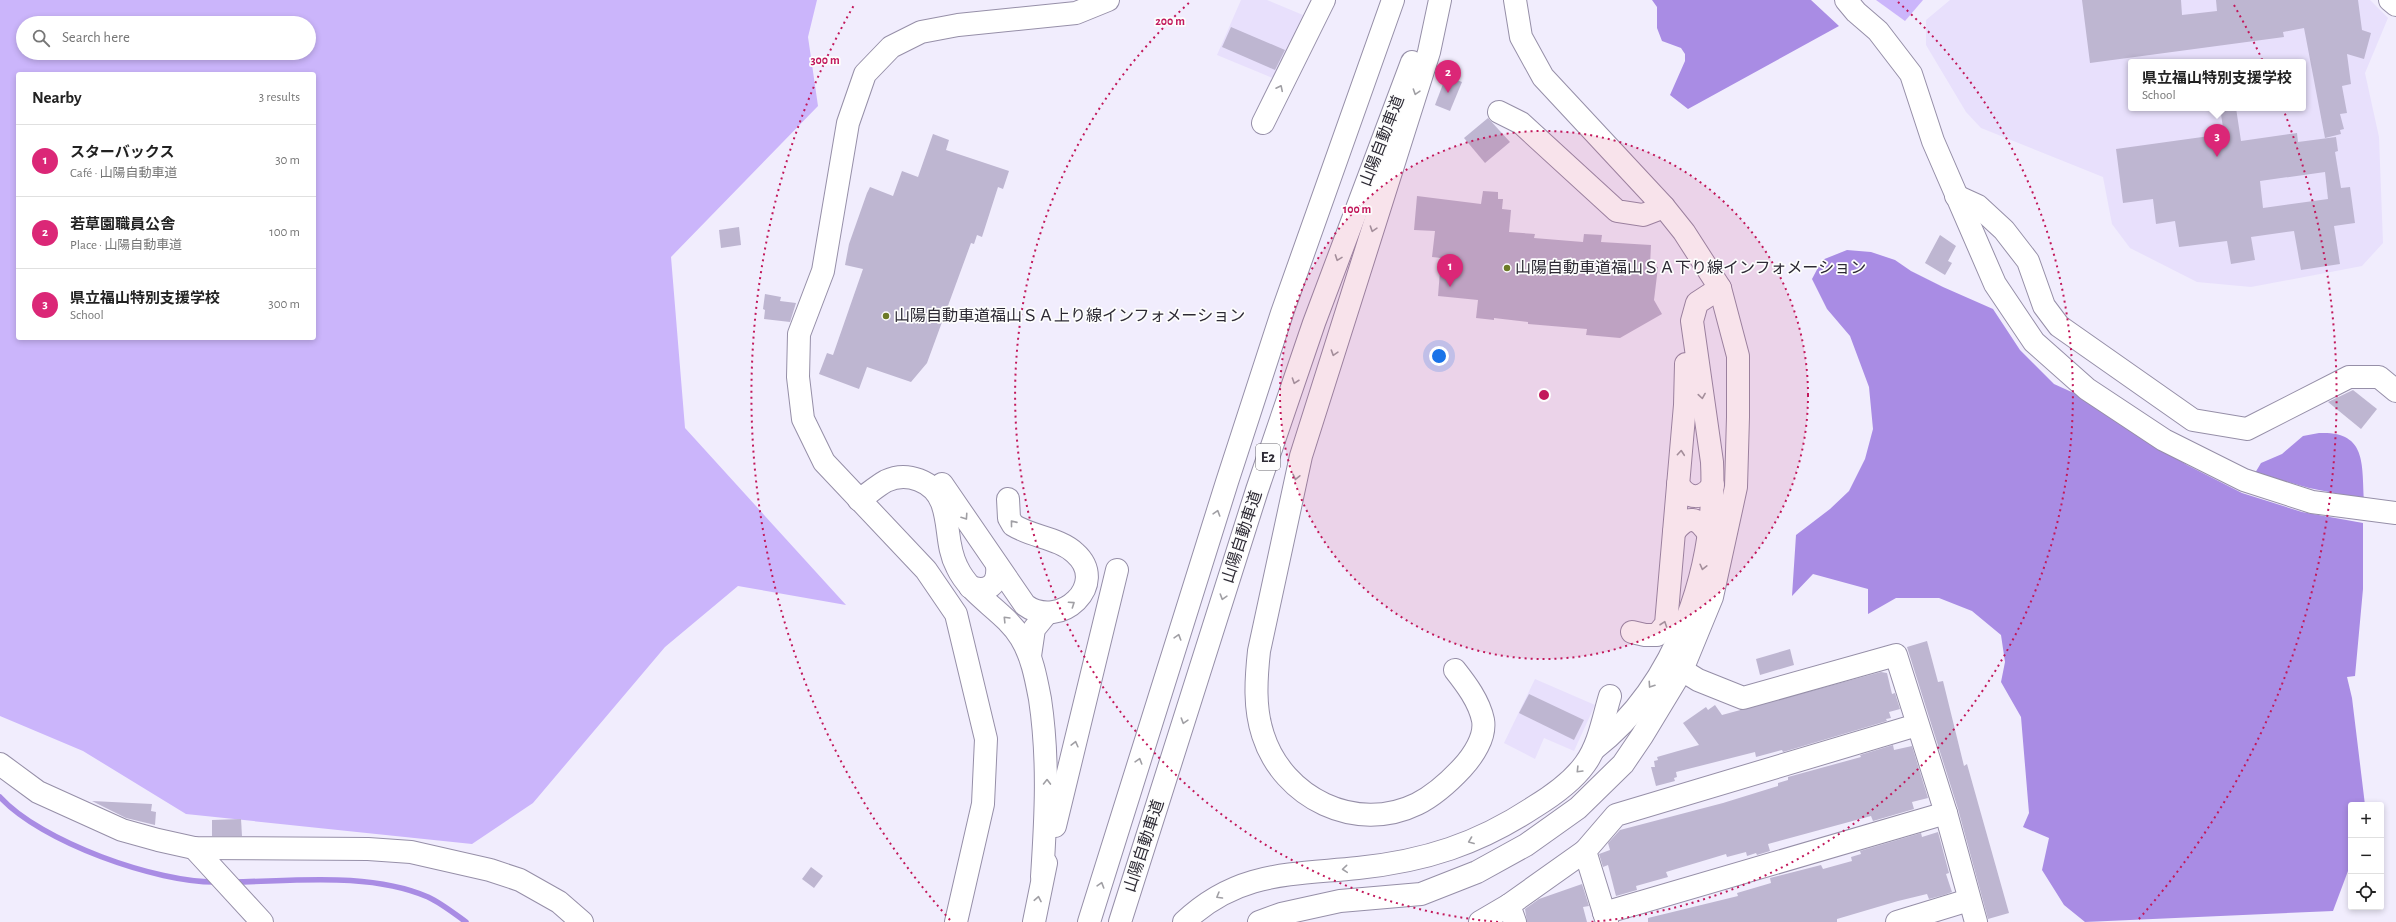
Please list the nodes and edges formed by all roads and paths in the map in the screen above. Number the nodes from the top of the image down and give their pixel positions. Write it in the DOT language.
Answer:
graph roads {
  1 [pos="1108,0"];
  2 [pos="1324,0"];
  3 [pos="1393,0"];
  4 [pos="1439,0"];
  5 [pos="1515,0"];
  6 [pos="1846,0"];
  7 [pos="2390,0"];
  8 [pos="2396,5"];
  9 [pos="1499,112"];
  10 [pos="1263,123"];
  11 [pos="1956,196"];
  12 [pos="1664,207"];
  13 [pos="1720,288"];
  14 [pos="2396,391"];
  15 [pos="1678,484"];
  16 [pos="1713,485"];
  17 [pos="1008,499"];
  18 [pos="859,500"];
  19 [pos="2396,513"];
  20 [pos="1674,532"];
  21 [pos="1709,535"];
  22 [pos="997,565"];
  23 [pos="1117,570"];
  24 [pos="970,587"];
  25 [pos="1047,613"];
  26 [pos="1632,632"];
  27 [pos="1030,656"];
  28 [pos="1454,670"];
  29 [pos="1682,670"];
  30 [pos="1610,696"];
  31 [pos="1917,726"];
  32 [pos="1594,749"];
  33 [pos="0,764"];
  34 [pos="1946,813"];
  35 [pos="194,848"];
  36 [pos="1585,851"];
  37 [pos="1042,877"];
  38 [pos="1969,900"];
  39 [pos="1512,913"];
  40 [pos="1605,918"];
  41 [pos="262,922"];
  42 [pos="582,922"];
  43 [pos="956,922"];
  44 [pos="1034,922"];
  45 [pos="1089,922"];
  46 [pos="1120,922"];
  47 [pos="1184,922"];
  48 [pos="1259,922"];
  49 [pos="1480,922"];
  50 [pos="1897,922"];
  51 [pos="1976,922"];
  1 -- 18 [label="main road"];
  10 -- 2 [label="main road, one-way"];
  45 -- 3 [label="main road, 山陽自動車道 / E2, one-way"];
  4 -- 28 [label="main road, one-way"];
  4 -- 46 [label="main road, 山陽自動車道 / E2, one-way"];
  5 -- 12 [label="main road"];
  6 -- 11 [label="main road"];
  7 -- 8 [label="main road"];
  9 -- 12 [label="main road"];
  11 -- 14 [label="main road"];
  11 -- 19 [label="main road"];
  12 -- 13 [label="main road"];
  15 -- 13 [label="main road, one-way"];
  13 -- 16 [label="main road, one-way"];
  13 -- 29 [label="main road"];
  15 -- 16 [label="main road"];
  15 -- 20 [label="main road"];
  16 -- 21 [label="main road"];
  25 -- 17 [label="main road, one-way"];
  18 -- 22 [label="main road, one-way"];
  18 -- 24 [label="main road"];
  18 -- 43 [label="main road"];
  20 -- 21 [label="main road"];
  26 -- 20 [label="main road, one-way"];
  21 -- 32 [label="main road, one-way"];
  22 -- 24 [label="main road"];
  22 -- 25 [label="main road"];
  37 -- 23 [label="main road, one-way"];
  27 -- 24 [label="main road, one-way"];
  25 -- 27 [label="main road"];
  37 -- 27 [label="main road, one-way"];
  29 -- 31 [label="main road"];
  29 -- 48 [label="main road"];
  30 -- 32 [label="main road"];
  31 -- 34 [label="main road"];
  31 -- 36 [label="main road"];
  32 -- 47 [label="main road, one-way"];
  33 -- 35 [label="main road"];
  34 -- 38 [label="main road"];
  34 -- 40 [label="main road"];
  35 -- 41 [label="main road"];
  35 -- 42 [label="main road"];
  36 -- 39 [label="main road"];
  36 -- 40 [label="main road"];
  44 -- 37 [label="main road, one-way"];
  38 -- 50 [label="main road"];
  38 -- 51 [label="main road"];
  39 -- 49 [label="main road"];
}
